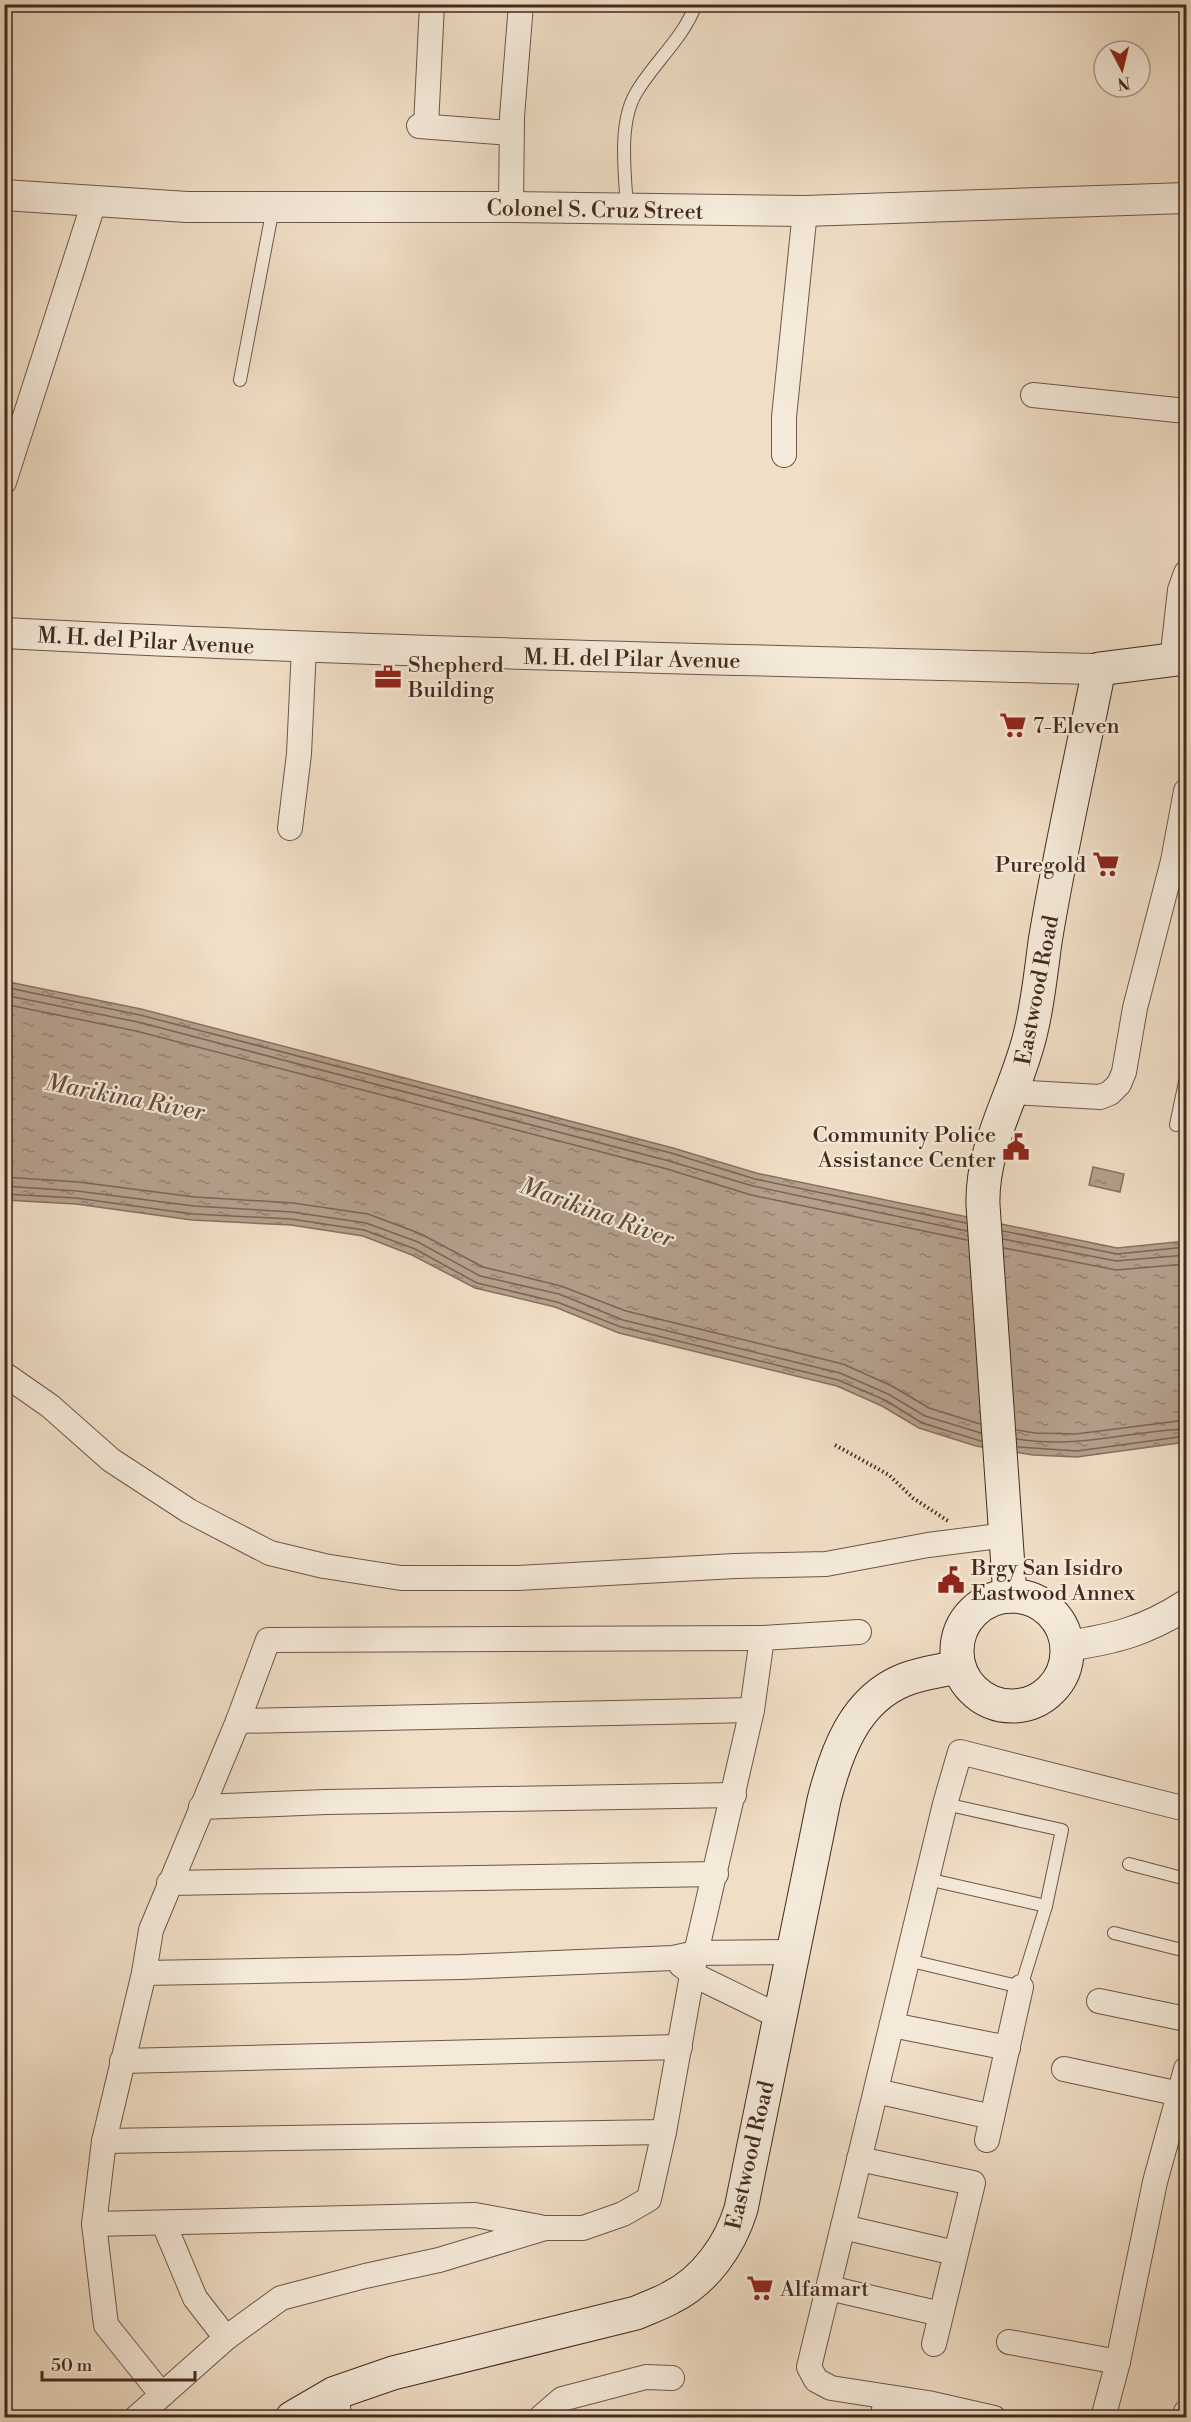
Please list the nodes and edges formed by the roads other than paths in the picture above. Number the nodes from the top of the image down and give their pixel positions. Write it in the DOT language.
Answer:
graph roads {
  1 [pos="432,4"];
  2 [pos="521,4"];
  3 [pos="696,4"];
  4 [pos="511,133"];
  5 [pos="4,195"];
  6 [pos="1186,198"];
  7 [pos="95,199"];
  8 [pos="273,207"];
  9 [pos="511,207"];
  10 [pos="628,209"];
  11 [pos="805,211"];
  12 [pos="240,380"];
  13 [pos="1034,395"];
  14 [pos="1186,411"];
  15 [pos="784,455"];
  16 [pos="4,482"];
  17 [pos="1186,573"];
  18 [pos="4,633"];
  19 [pos="304,647"];
  20 [pos="1179,660"];
  21 [pos="1099,669"];
  22 [pos="1186,791"];
  23 [pos="290,828"];
  24 [pos="1186,1077"];
  25 [pos="1013,1092"];
  26 [pos="1176,1125"];
  27 [pos="4,1374"];
  28 [pos="1006,1535"];
  29 [pos="1011,1596"];
  30 [pos="1186,1605"];
  31 [pos="859,1632"];
  32 [pos="762,1638"];
  33 [pos="1067,1646"];
  34 [pos="958,1667"];
  35 [pos="752,1710"];
  36 [pos="238,1721"];
  37 [pos="734,1795"];
  38 [pos="945,1804"];
  39 [pos="201,1807"];
  40 [pos="1186,1809"];
  41 [pos="1129,1864"];
  42 [pos="716,1874"];
  43 [pos="927,1879"];
  44 [pos="1186,1879"];
  45 [pos="169,1884"];
  46 [pos="1046,1906"];
  47 [pos="1114,1933"];
  48 [pos="1186,1951"];
  49 [pos="792,1952"];
  50 [pos="907,1960"];
  51 [pos="695,1964"];
  52 [pos="144,1973"];
  53 [pos="1021,1987"];
  54 [pos="1099,2001"];
  55 [pos="780,2018"];
  56 [pos="1186,2019"];
  57 [pos="892,2025"];
  58 [pos="680,2047"];
  59 [pos="1008,2048"];
  60 [pos="122,2061"];
  61 [pos="1064,2069"];
  62 [pos="1186,2070"];
  63 [pos="876,2091"];
  64 [pos="1180,2094"];
  65 [pos="664,2132"];
  66 [pos="104,2141"];
  67 [pos="859,2159"];
  68 [pos="93,2224"];
  69 [pos="164,2224"];
  70 [pos="843,2227"];
  71 [pos="544,2228"];
  72 [pos="955,2253"];
  73 [pos="829,2288"];
  74 [pos="941,2314"];
  75 [pos="226,2338"];
  76 [pos="1009,2342"];
  77 [pos="934,2344"];
  78 [pos="1118,2362"];
  79 [pos="672,2378"];
  80 [pos="162,2395"];
  81 [pos="337,2405"];
  82 [pos="885,2407"];
  83 [pos="1186,2412"];
  84 [pos="960,2414"];
  85 [pos="136,2418"];
  86 [pos="292,2418"];
  87 [pos="540,2418"];
  88 [pos="994,2418"];
  89 [pos="1103,2418"];
  90 [pos="1185,2418"];
  1 -- 4 [label="street"];
  2 -- 4 [label="street"];
  3 -- 10 [label="lane"];
  4 -- 9 [label="street"];
  5 -- 7 [label="street, Colonel S. Cruz Street"];
  6 -- 11 [label="street, Colonel S. Cruz Street"];
  7 -- 8 [label="street, Colonel S. Cruz Street"];
  7 -- 16 [label="street"];
  8 -- 9 [label="street, Colonel S. Cruz Street"];
  8 -- 12 [label="lane"];
  9 -- 10 [label="street, Colonel S. Cruz Street"];
  10 -- 11 [label="street, Colonel S. Cruz Street"];
  11 -- 15 [label="street"];
  13 -- 14 [label="street"];
  17 -- 20 [label="street"];
  18 -- 19 [label="street, M. H. del Pilar Avenue"];
  19 -- 21 [label="street, M. H. del Pilar Avenue"];
  19 -- 23 [label="street"];
  20 -- 21 [label="main road, M. H. del Pilar Avenue"];
  21 -- 25 [label="main road, Eastwood Road"];
  22 -- 25 [label="street"];
  24 -- 26 [label="lane"];
  25 -- 28 [label="main road, Eastwood Road"];
  27 -- 28 [label="street"];
  28 -- 29 [label="main road, Eastwood Road"];
  29 -- 33 [label="main road"];
  29 -- 34 [label="main road"];
  30 -- 33 [label="street"];
  31 -- 32 [label="street"];
  32 -- 35 [label="street"];
  32 -- 36 [label="street"];
  33 -- 34 [label="main road"];
  34 -- 49 [label="main road, Eastwood Road"];
  35 -- 36 [label="street"];
  35 -- 37 [label="street"];
  36 -- 39 [label="street"];
  37 -- 39 [label="street"];
  37 -- 42 [label="street"];
  38 -- 40 [label="street"];
  38 -- 43 [label="street"];
  38 -- 46 [label="lane"];
  39 -- 45 [label="street"];
  41 -- 44 [label="lane"];
  42 -- 45 [label="street"];
  42 -- 51 [label="street"];
  43 -- 46 [label="lane"];
  43 -- 50 [label="street"];
  45 -- 52 [label="street"];
  46 -- 53 [label="lane"];
  47 -- 48 [label="lane"];
  49 -- 51 [label="street"];
  49 -- 55 [label="main road, Eastwood Road"];
  50 -- 53 [label="lane"];
  50 -- 57 [label="street"];
  51 -- 52 [label="street"];
  51 -- 55 [label="street"];
  51 -- 58 [label="street"];
  52 -- 60 [label="street"];
  53 -- 59 [label="street"];
  54 -- 56 [label="street"];
  55 -- 81 [label="main road, Eastwood Road"];
  57 -- 59 [label="street"];
  57 -- 63 [label="street"];
  58 -- 60 [label="street"];
  58 -- 65 [label="street"];
  59 -- 63 [label="street"];
  60 -- 66 [label="street"];
  61 -- 64 [label="street"];
  62 -- 64 [label="street"];
  63 -- 67 [label="street"];
  64 -- 78 [label="street"];
  65 -- 66 [label="street"];
  65 -- 71 [label="street"];
  66 -- 68 [label="street"];
  67 -- 70 [label="street"];
  67 -- 72 [label="street"];
  68 -- 69 [label="street"];
  68 -- 80 [label="street"];
  69 -- 71 [label="street"];
  69 -- 75 [label="street"];
  70 -- 72 [label="street"];
  70 -- 73 [label="street"];
  71 -- 75 [label="street"];
  72 -- 74 [label="street"];
  73 -- 74 [label="street"];
  73 -- 82 [label="street"];
  74 -- 77 [label="street"];
  75 -- 80 [label="street"];
  76 -- 78 [label="street"];
  78 -- 89 [label="street"];
  79 -- 87 [label="street"];
  80 -- 85 [label="street"];
  81 -- 86 [label="main road, Eastwood Road"];
  82 -- 84 [label="street"];
  83 -- 90 [label="street"];
  84 -- 88 [label="street"];
}
